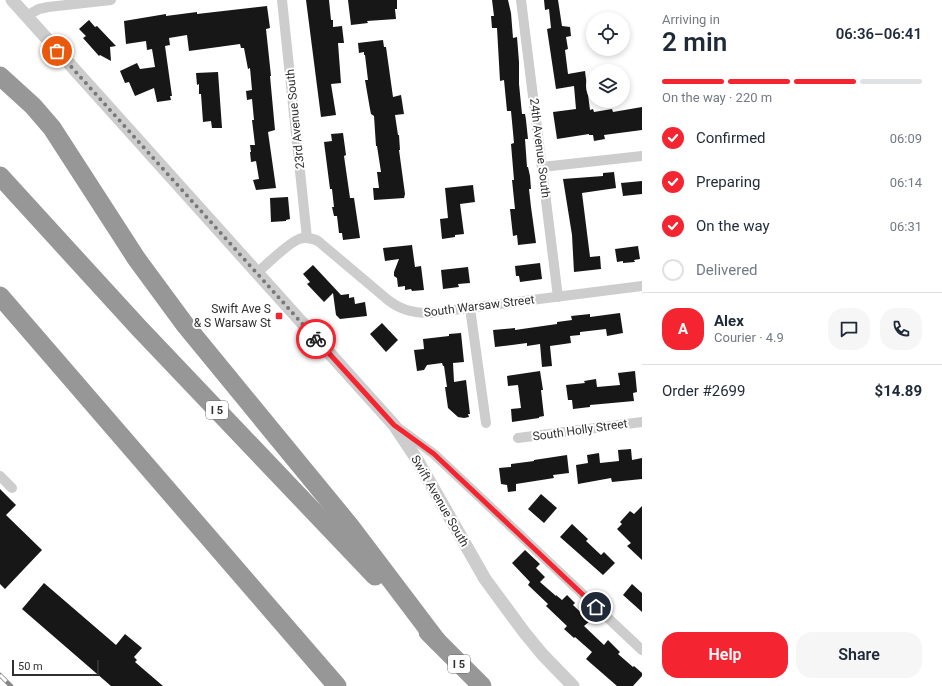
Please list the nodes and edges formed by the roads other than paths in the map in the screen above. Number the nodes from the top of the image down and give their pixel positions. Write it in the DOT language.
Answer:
graph roads {
  1 [pos="12,0"];
  2 [pos="111,0"];
  3 [pos="282,0"];
  4 [pos="521,0"];
  5 [pos="26,16"];
  6 [pos="0,76"];
  7 [pos="642,156"];
  8 [pos="542,167"];
  9 [pos="0,176"];
  10 [pos="307,238"];
  11 [pos="257,273"];
  12 [pos="642,286"];
  13 [pos="0,296"];
  14 [pos="558,297"];
  15 [pos="470,308"];
  16 [pos="642,422"];
  17 [pos="486,423"];
  18 [pos="394,425"];
  19 [pos="518,438"];
  20 [pos="0,476"];
  21 [pos="12,488"];
  22 [pos="437,641"];
  23 [pos="642,650"];
  24 [pos="337,686"];
  25 [pos="482,686"];
  26 [pos="573,686"];
  1 -- 5 [label="street, Swift Avenue South"];
  2 -- 5 [label="street"];
  3 -- 10 [label="street, 23rd Avenue South"];
  4 -- 8 [label="street, 24th Avenue South"];
  5 -- 11 [label="street, Swift Avenue South"];
  6 -- 22 [label="highway"];
  7 -- 8 [label="street"];
  8 -- 14 [label="street, 24th Avenue South"];
  9 -- 22 [label="highway, I 5"];
  10 -- 11 [label="street"];
  10 -- 15 [label="street, South Warsaw Street"];
  11 -- 18 [label="street, Swift Avenue South"];
  12 -- 14 [label="street, South Warsaw Street"];
  13 -- 24 [label="highway"];
  14 -- 15 [label="street, South Warsaw Street"];
  15 -- 17 [label="street"];
  16 -- 19 [label="street, South Holly Street"];
  18 -- 23 [label="street"];
  18 -- 26 [label="street, Swift Avenue South"];
  20 -- 21 [label="street"];
  22 -- 25 [label="highway, I 5"];
}
